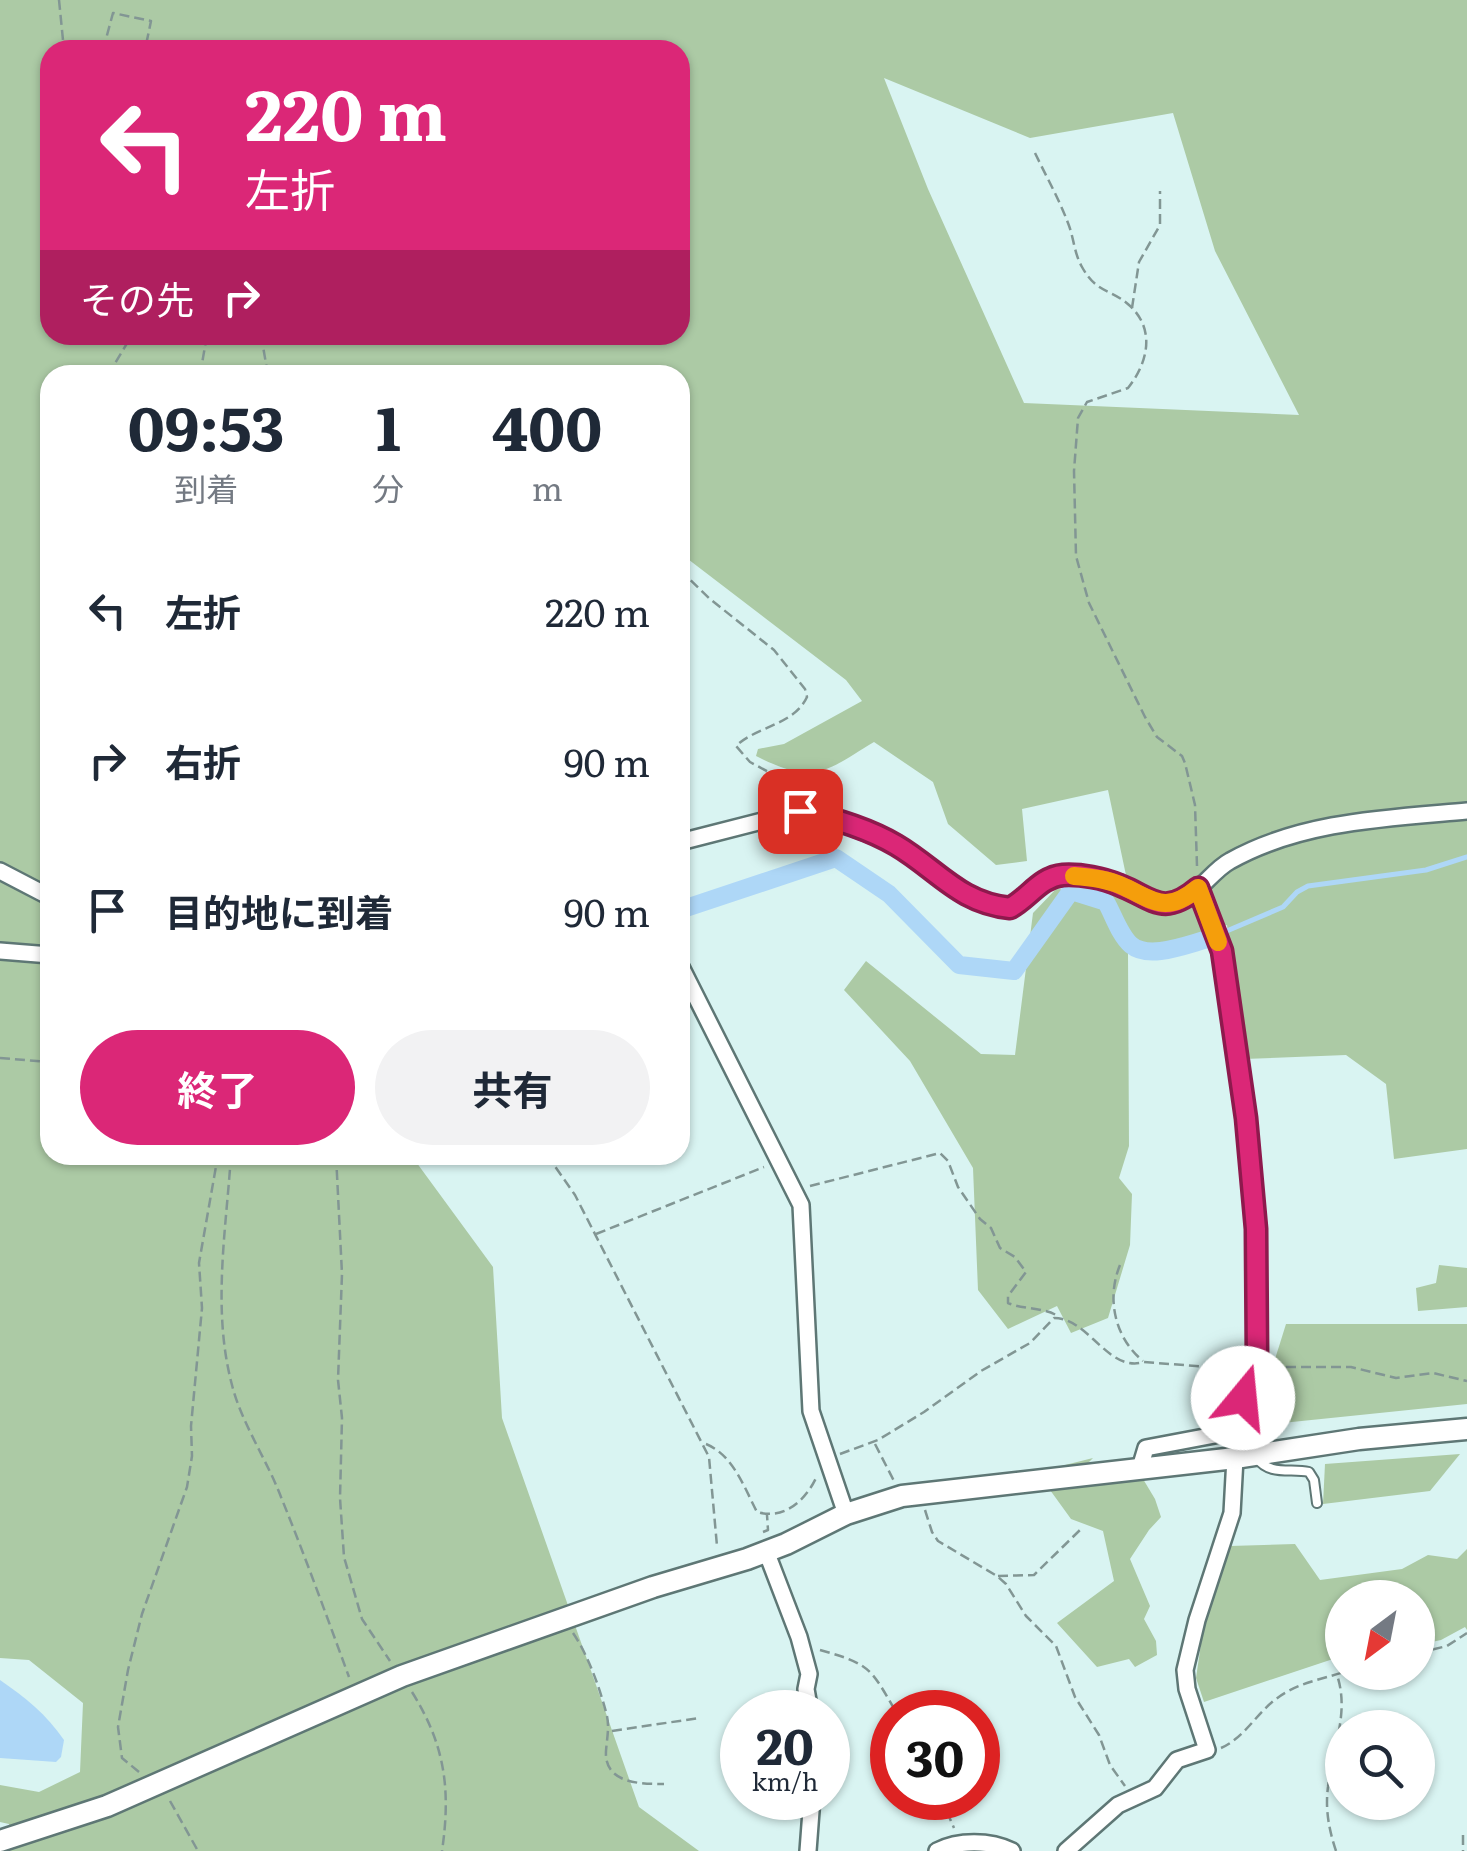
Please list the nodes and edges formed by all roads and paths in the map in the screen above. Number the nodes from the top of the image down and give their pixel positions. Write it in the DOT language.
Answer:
graph roads {
  1 [pos="59,0"];
  2 [pos="63,40"];
  3 [pos="106,40"];
  4 [pos="147,40"];
  5 [pos="1035,153"];
  6 [pos="1160,191"];
  7 [pos="1132,308"];
  8 [pos="690,580"];
  9 [pos="1467,812"];
  10 [pos="782,816"];
  11 [pos="690,839"];
  12 [pos="0,872"];
  13 [pos="1198,888"];
  14 [pos="40,892"];
  15 [pos="0,951"];
  16 [pos="40,954"];
  17 [pos="690,986"];
  18 [pos="0,1058"];
  19 [pos="40,1061"];
  20 [pos="779,1161"];
  21 [pos="216,1165"];
  22 [pos="231,1165"];
  23 [pos="337,1165"];
  24 [pos="554,1165"];
  25 [pos="794,1190"];
  26 [pos="596,1234"];
  27 [pos="1120,1265"];
  28 [pos="1060,1318"];
  29 [pos="1144,1362"];
  30 [pos="1249,1370"];
  31 [pos="1467,1380"];
  32 [pos="1467,1429"];
  33 [pos="874,1441"];
  34 [pos="706,1444"];
  35 [pos="825,1455"];
  36 [pos="1245,1456"];
  37 [pos="1140,1468"];
  38 [pos="818,1473"];
  39 [pos="911,1495"];
  40 [pos="1316,1503"];
  41 [pos="846,1514"];
  42 [pos="1080,1530"];
  43 [pos="766,1551"];
  44 [pos="719,1568"];
  45 [pos="996,1576"];
  46 [pos="563,1619"];
  47 [pos="1467,1633"];
  48 [pos="800,1642"];
  49 [pos="1435,1649"];
  50 [pos="402,1676"];
  51 [pos="1325,1678"];
  52 [pos="809,1690"];
  53 [pos="884,1690"];
  54 [pos="1342,1690"];
  55 [pos="357,1697"];
  56 [pos="699,1718"];
  57 [pos="609,1731"];
  58 [pos="1207,1750"];
  59 [pos="154,1783"];
  60 [pos="664,1784"];
  61 [pos="1133,1796"];
  62 [pos="810,1820"];
  63 [pos="950,1820"];
  64 [pos="1463,1835"];
  65 [pos="0,1841"];
  66 [pos="960,1843"];
  67 [pos="198,1851"];
  68 [pos="442,1851"];
  69 [pos="808,1851"];
  70 [pos="937,1851"];
  71 [pos="1012,1851"];
  72 [pos="1066,1851"];
  73 [pos="1336,1851"];
  74 [pos="1463,1851"];
  1 -- 2 [label="path"];
  3 -- 4 [label="path"];
  5 -- 7 [label="path"];
  6 -- 7 [label="path"];
  7 -- 13 [label="path"];
  8 -- 10 [label="path"];
  9 -- 13 [label="street"];
  10 -- 11 [label="street"];
  10 -- 13 [label="street"];
  12 -- 14 [label="street"];
  13 -- 30 [label="street"];
  15 -- 16 [label="street"];
  17 -- 20 [label="street"];
  18 -- 19 [label="path"];
  20 -- 25 [label="street"];
  20 -- 26 [label="path"];
  21 -- 59 [label="path"];
  22 -- 55 [label="path"];
  23 -- 50 [label="path"];
  24 -- 26 [label="path"];
  25 -- 28 [label="path"];
  25 -- 35 [label="street"];
  26 -- 44 [label="path"];
  27 -- 29 [label="path"];
  28 -- 29 [label="path"];
  28 -- 33 [label="path"];
  29 -- 30 [label="path"];
  30 -- 31 [label="path"];
  30 -- 37 [label="street"];
  32 -- 36 [label="street"];
  33 -- 35 [label="path"];
  33 -- 39 [label="path"];
  34 -- 38 [label="path"];
  35 -- 41 [label="street"];
  36 -- 37 [label="street"];
  36 -- 40 [label="lane"];
  36 -- 58 [label="street"];
  37 -- 39 [label="street"];
  39 -- 41 [label="street"];
  39 -- 45 [label="path"];
  41 -- 43 [label="street"];
  42 -- 45 [label="path"];
  43 -- 44 [label="street"];
  43 -- 48 [label="street"];
  44 -- 46 [label="street"];
  45 -- 61 [label="path"];
  46 -- 50 [label="street"];
  46 -- 57 [label="path"];
  47 -- 49 [label="path"];
  48 -- 52 [label="street"];
  48 -- 53 [label="path"];
  50 -- 55 [label="street"];
  50 -- 68 [label="path"];
  51 -- 58 [label="path"];
  54 -- 73 [label="path"];
  55 -- 59 [label="street"];
  56 -- 57 [label="path"];
  57 -- 60 [label="path"];
  58 -- 61 [label="street"];
  59 -- 65 [label="street"];
  59 -- 67 [label="path"];
  61 -- 72 [label="street"];
  62 -- 69 [label="street"];
  63 -- 66 [label="path"];
  64 -- 74 [label="path"];
  66 -- 70 [label="street"];
  66 -- 71 [label="street"];
}
